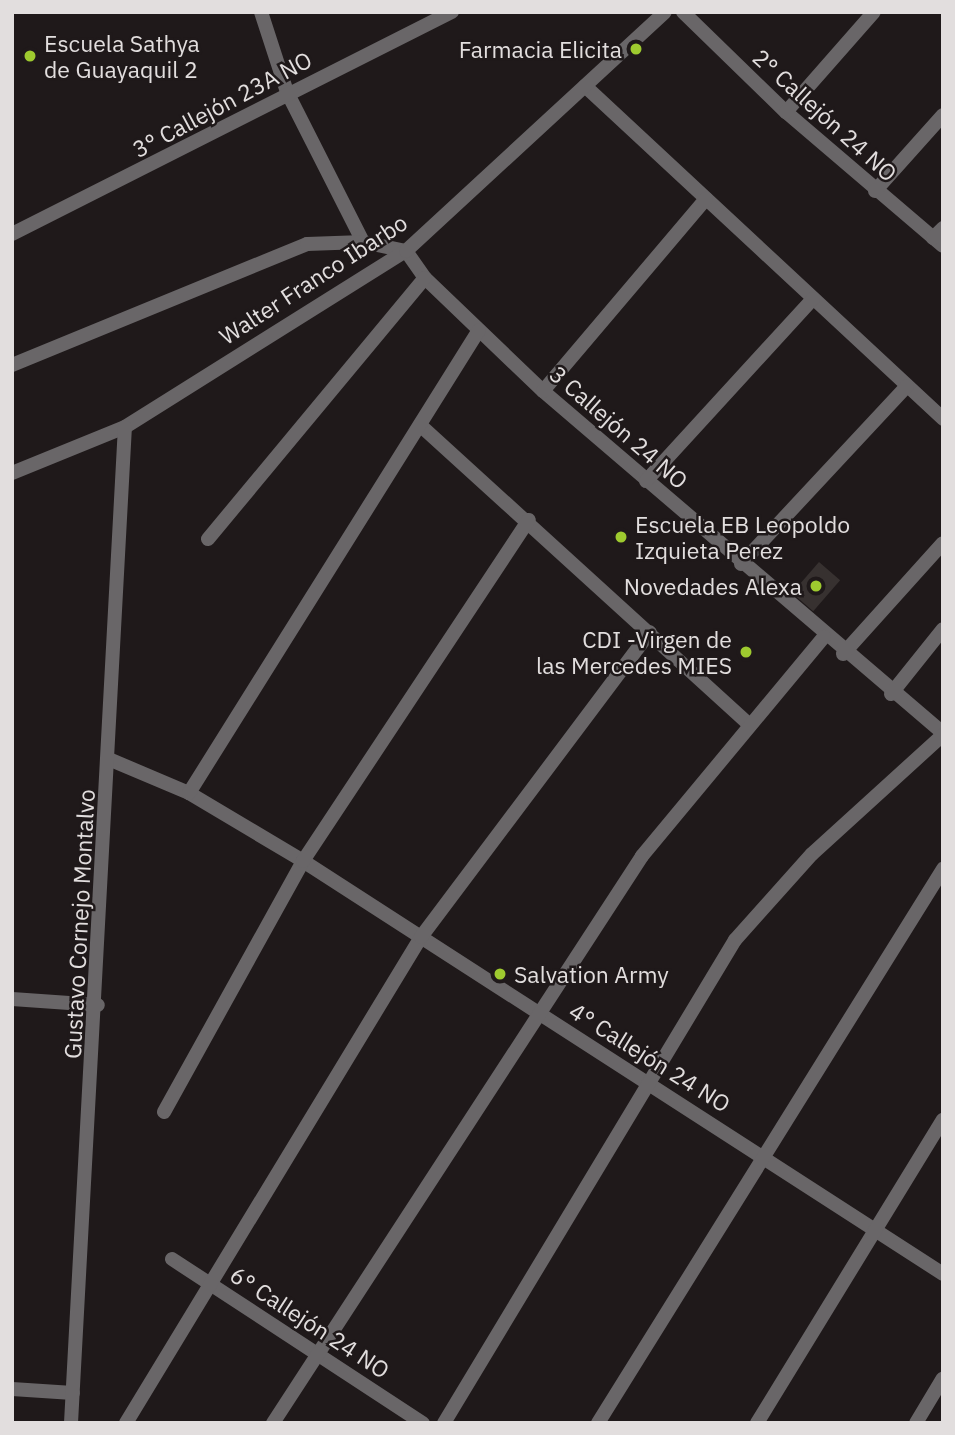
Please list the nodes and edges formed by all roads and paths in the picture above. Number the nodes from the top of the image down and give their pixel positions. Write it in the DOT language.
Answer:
graph roads {
  1 [pos="261,12"];
  2 [pos="452,12"];
  3 [pos="665,12"];
  4 [pos="683,12"];
  5 [pos="874,12"];
  6 [pos="585,86"];
  7 [pos="287,92"];
  8 [pos="786,112"];
  9 [pos="943,115"];
  10 [pos="875,191"];
  11 [pos="706,199"];
  12 [pos="12,234"];
  13 [pos="940,237"];
  14 [pos="363,242"];
  15 [pos="406,251"];
  16 [pos="425,278"];
  17 [pos="813,299"];
  18 [pos="479,330"];
  19 [pos="12,365"];
  20 [pos="907,386"];
  21 [pos="543,391"];
  22 [pos="943,419"];
  23 [pos="420,425"];
  24 [pos="125,427"];
  25 [pos="14,467"];
  26 [pos="646,481"];
  27 [pos="529,520"];
  28 [pos="208,540"];
  29 [pos="943,543"];
  30 [pos="741,564"];
  31 [pos="943,629"];
  32 [pos="650,632"];
  33 [pos="824,637"];
  34 [pos="843,654"];
  35 [pos="891,694"];
  36 [pos="750,724"];
  37 [pos="943,734"];
  38 [pos="111,760"];
  39 [pos="189,793"];
  40 [pos="303,861"];
  41 [pos="943,869"];
  42 [pos="421,937"];
  43 [pos="12,999"];
  44 [pos="98,1005"];
  45 [pos="536,1012"];
  46 [pos="648,1084"];
  47 [pos="164,1112"];
  48 [pos="943,1119"];
  49 [pos="762,1154"];
  50 [pos="876,1231"];
  51 [pos="172,1259"];
  52 [pos="943,1274"];
  53 [pos="208,1283"];
  54 [pos="318,1354"];
  55 [pos="943,1378"];
  56 [pos="12,1389"];
  57 [pos="73,1393"];
  58 [pos="71,1423"];
  59 [pos="126,1423"];
  60 [pos="274,1423"];
  61 [pos="424,1423"];
  62 [pos="444,1423"];
  63 [pos="597,1423"];
  64 [pos="757,1423"];
  65 [pos="916,1423"];
  1 -- 7 [label="street"];
  2 -- 7 [label="street, 3° Callejón 23A NO"];
  3 -- 6 [label="street, Walter Franco Ibarbo"];
  4 -- 8 [label="street, 2° Callejón 24 NO"];
  5 -- 8 [label="street"];
  6 -- 11 [label="street"];
  6 -- 15 [label="street, Walter Franco Ibarbo"];
  7 -- 12 [label="street, 3° Callejón 23A NO"];
  7 -- 14 [label="street"];
  8 -- 10 [label="street, 2° Callejón 24 NO"];
  9 -- 10 [label="street"];
  10 -- 13 [label="street, 2° Callejón 24 NO"];
  11 -- 17 [label="street"];
  11 -- 21 [label="street"];
  14 -- 15 [label="street"];
  14 -- 19 [label="street"];
  15 -- 16 [label="street, 3 Callejón 24 NO"];
  15 -- 24 [label="street, Walter Franco Ibarbo"];
  16 -- 18 [label="street, 3 Callejón 24 NO"];
  16 -- 28 [label="street"];
  17 -- 20 [label="street"];
  17 -- 26 [label="street"];
  18 -- 21 [label="street, 3 Callejón 24 NO"];
  18 -- 23 [label="street"];
  20 -- 22 [label="street"];
  20 -- 30 [label="street"];
  21 -- 26 [label="street, 3 Callejón 24 NO"];
  23 -- 27 [label="street"];
  23 -- 39 [label="street"];
  24 -- 25 [label="street, Walter Franco Ibarbo"];
  24 -- 38 [label="street, Gustavo Cornejo Montalvo"];
  26 -- 30 [label="street, 3 Callejón 24 NO"];
  27 -- 32 [label="street"];
  27 -- 40 [label="street"];
  29 -- 34 [label="street"];
  30 -- 33 [label="street, 3 Callejón 24 NO"];
  31 -- 35 [label="street"];
  32 -- 36 [label="street"];
  32 -- 42 [label="street"];
  33 -- 34 [label="street, 3 Callejón 24 NO"];
  33 -- 36 [label="street"];
  34 -- 35 [label="street, 3 Callejón 24 NO"];
  35 -- 37 [label="street, 3 Callejón 24 NO"];
  36 -- 45 [label="street"];
  37 -- 46 [label="street"];
  38 -- 39 [label="street, 4° Callejón 24 NO"];
  38 -- 44 [label="street, Gustavo Cornejo Montalvo"];
  39 -- 40 [label="street, 4° Callejón 24 NO"];
  40 -- 42 [label="street, 4° Callejón 24 NO"];
  40 -- 47 [label="street"];
  41 -- 49 [label="street"];
  42 -- 45 [label="street, 4° Callejón 24 NO"];
  42 -- 53 [label="street"];
  43 -- 44 [label="street"];
  44 -- 57 [label="street, Gustavo Cornejo Montalvo"];
  45 -- 46 [label="street, 4° Callejón 24 NO"];
  45 -- 54 [label="street"];
  46 -- 49 [label="street, 4° Callejón 24 NO"];
  46 -- 62 [label="street"];
  48 -- 50 [label="street"];
  49 -- 50 [label="street, 4° Callejón 24 NO"];
  49 -- 63 [label="street"];
  50 -- 52 [label="street, 4° Callejón 24 NO"];
  50 -- 64 [label="street"];
  51 -- 53 [label="street, 6° Callejón 24 NO"];
  53 -- 54 [label="street, 6° Callejón 24 NO"];
  53 -- 59 [label="street"];
  54 -- 60 [label="street"];
  54 -- 61 [label="street, 6° Callejón 24 NO"];
  55 -- 65 [label="street"];
  56 -- 57 [label="street"];
  57 -- 58 [label="street, Gustavo Cornejo Montalvo"];
}
